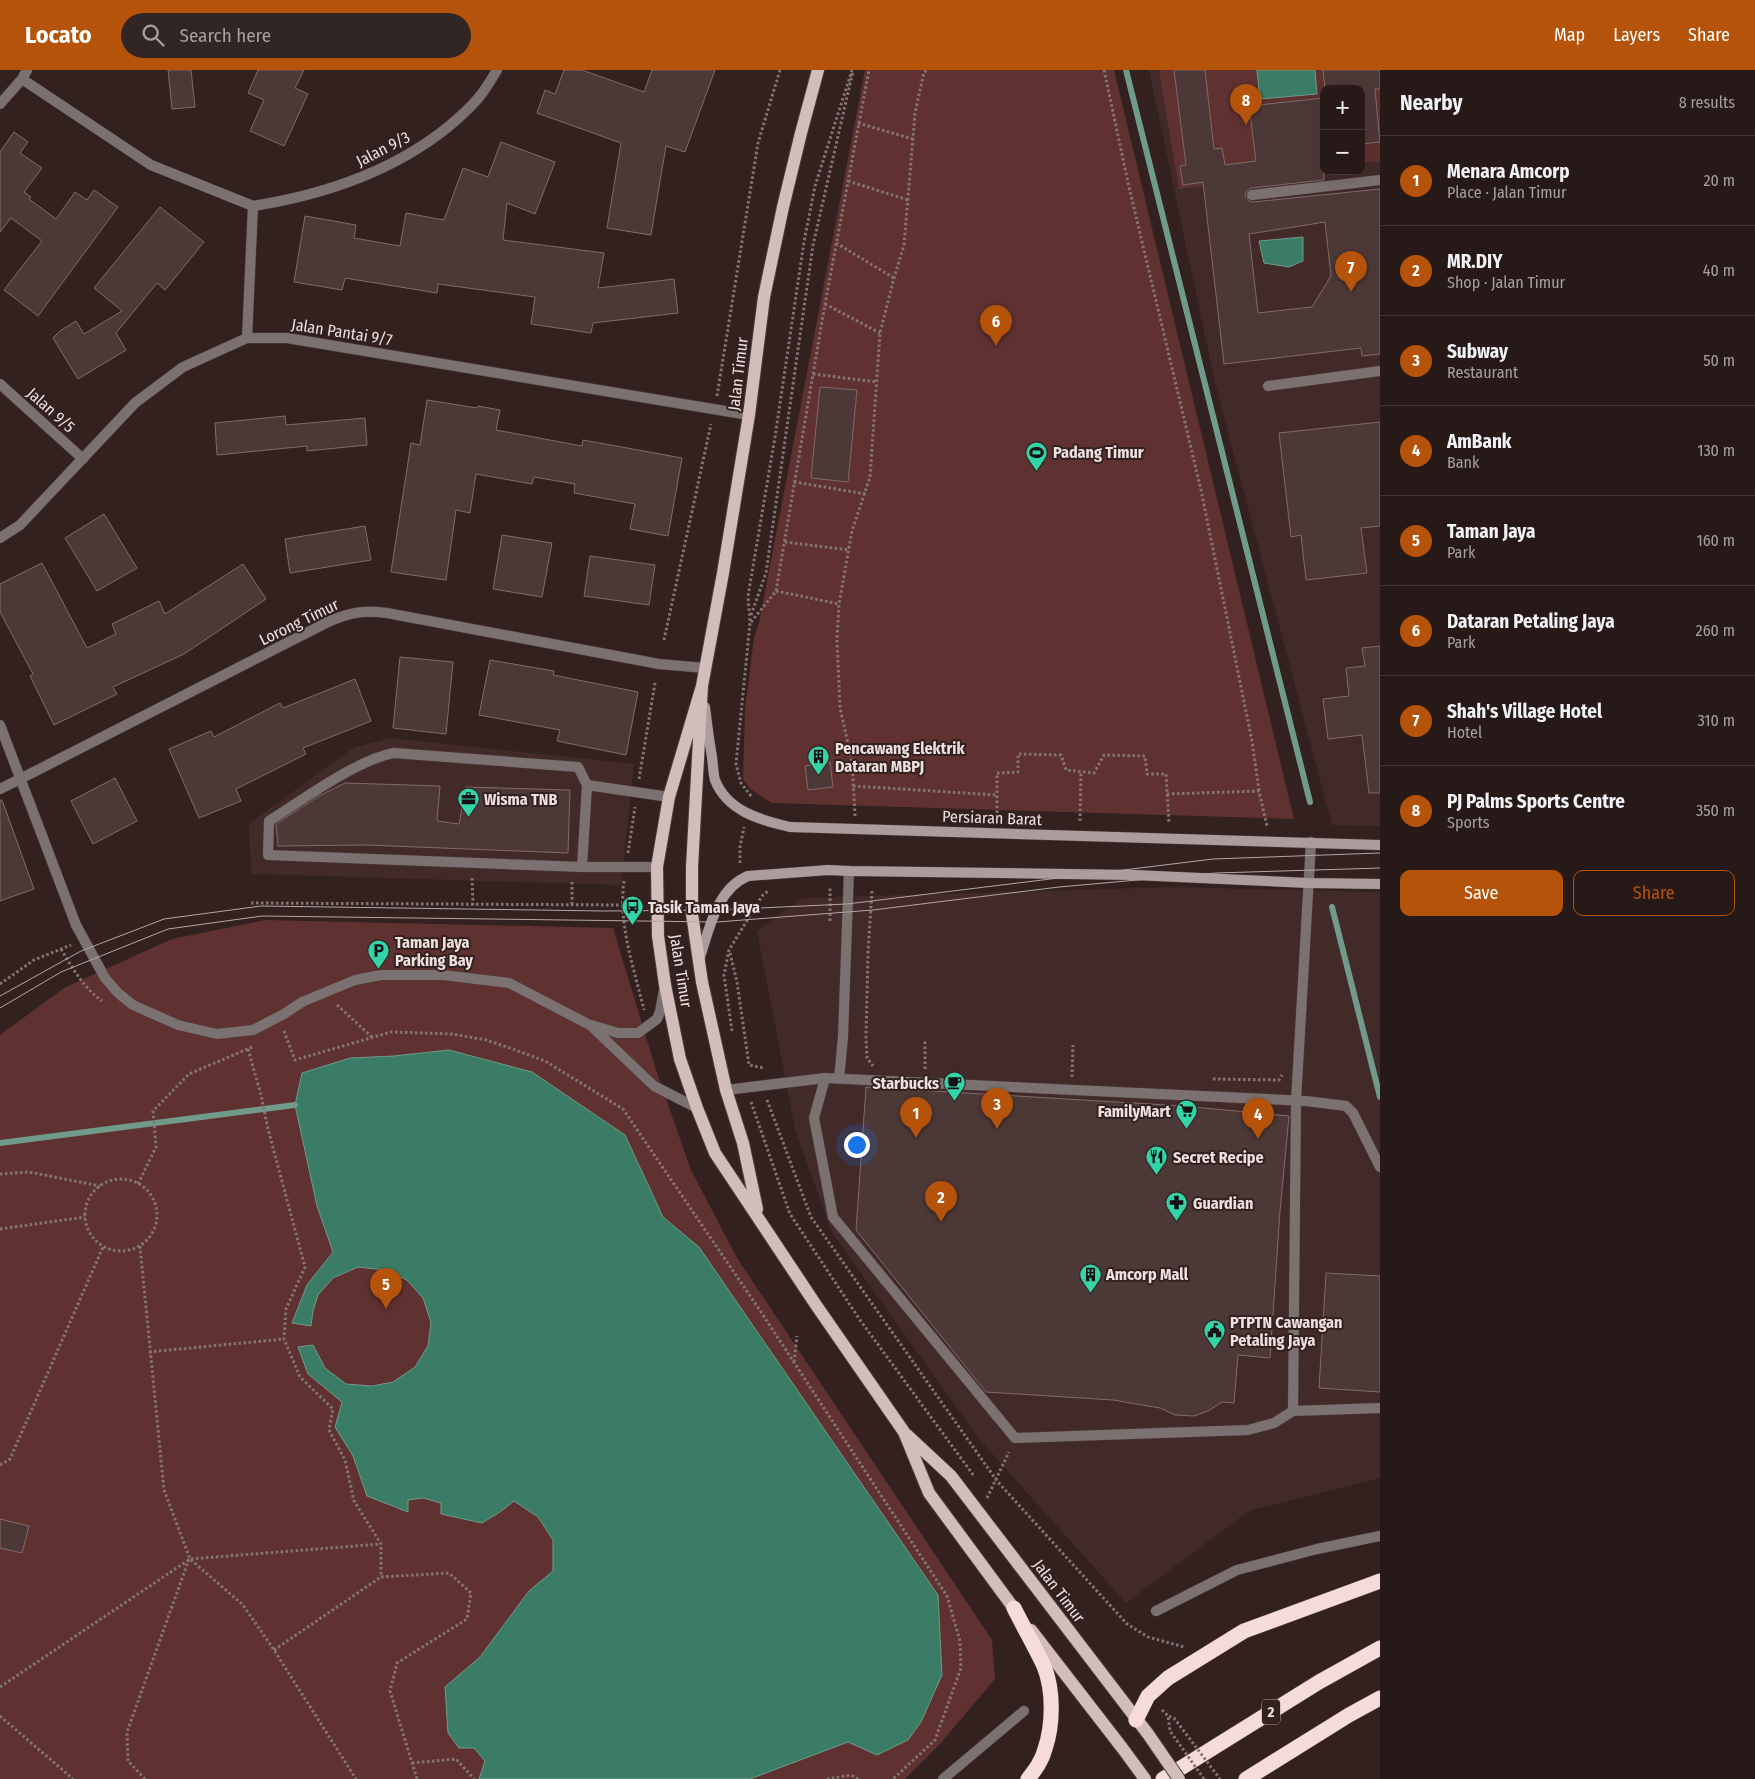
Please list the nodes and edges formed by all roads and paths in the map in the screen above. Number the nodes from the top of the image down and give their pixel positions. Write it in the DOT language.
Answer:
graph roads {
  1 [pos="497,70"];
  2 [pos="780,70"];
  3 [pos="818,70"];
  4 [pos="852,70"];
  5 [pos="869,70"];
  6 [pos="928,70"];
  7 [pos="1104,70"];
  8 [pos="24,75"];
  9 [pos="0,104"];
  10 [pos="858,123"];
  11 [pos="913,139"];
  12 [pos="1380,180"];
  13 [pos="848,181"];
  14 [pos="1252,195"];
  15 [pos="908,200"];
  16 [pos="253,206"];
  17 [pos="836,243"];
  18 [pos="894,278"];
  19 [pos="825,304"];
  20 [pos="880,333"];
  21 [pos="247,338"];
  22 [pos="1380,371"];
  23 [pos="813,374"];
  24 [pos="877,382"];
  25 [pos="0,384"];
  26 [pos="1268,386"];
  27 [pos="714,409"];
  28 [pos="749,415"];
  29 [pos="83,459"];
  30 [pos="794,482"];
  31 [pos="866,494"];
  32 [pos="0,538"];
  33 [pos="784,542"];
  34 [pos="849,550"];
  35 [pos="776,591"];
  36 [pos="840,604"];
  37 [pos="751,615"];
  38 [pos="750,622"];
  39 [pos="664,640"];
  40 [pos="705,668"];
  41 [pos="702,686"];
  42 [pos="0,725"];
  43 [pos="1081,772"];
  44 [pos="20,779"];
  45 [pos="587,784"];
  46 [pos="853,786"];
  47 [pos="0,789"];
  48 [pos="1259,791"];
  49 [pos="1167,794"];
  50 [pos="997,795"];
  51 [pos="669,797"];
  52 [pos="755,801"];
  53 [pos="997,818"];
  54 [pos="1169,824"];
  55 [pos="855,829"];
  56 [pos="743,831"];
  57 [pos="1080,836"];
  58 [pos="1271,841"];
  59 [pos="1311,842"];
  60 [pos="1380,845"];
  61 [pos="740,866"];
  62 [pos="578,867"];
  63 [pos="657,867"];
  64 [pos="849,871"];
  65 [pos="472,878"];
  66 [pos="1308,883"];
  67 [pos="1380,884"];
  68 [pos="830,886"];
  69 [pos="872,891"];
  70 [pos="762,896"];
  71 [pos="251,903"];
  72 [pos="473,905"];
  73 [pos="623,905"];
  74 [pos="572,906"];
  75 [pos="830,927"];
  76 [pos="78,929"];
  77 [pos="730,950"];
  78 [pos="699,960"];
  79 [pos="0,984"];
  80 [pos="665,984"];
  81 [pos="336,1005"];
  82 [pos="588,1024"];
  83 [pos="285,1031"];
  84 [pos="732,1033"];
  85 [pos="373,1038"];
  86 [pos="925,1039"];
  87 [pos="1073,1045"];
  88 [pos="767,1068"];
  89 [pos="881,1070"];
  90 [pos="1286,1070"];
  91 [pos="916,1071"];
  92 [pos="1063,1074"];
  93 [pos="1072,1074"];
  94 [pos="1081,1074"];
  95 [pos="825,1078"];
  96 [pos="839,1079"];
  97 [pos="1205,1079"];
  98 [pos="763,1086"];
  99 [pos="746,1088"];
  100 [pos="726,1090"];
  101 [pos="1072,1090"];
  102 [pos="1296,1101"];
  103 [pos="697,1108"];
  104 [pos="1380,1167"];
  105 [pos="0,1174"];
  106 [pos="138,1184"];
  107 [pos="100,1186"];
  108 [pos="759,1216"];
  109 [pos="84,1217"];
  110 [pos="0,1230"];
  111 [pos="140,1246"];
  112 [pos="103,1247"];
  113 [pos="798,1336"];
  114 [pos="284,1339"];
  115 [pos="150,1352"];
  116 [pos="794,1362"];
  117 [pos="1380,1408"];
  118 [pos="1293,1412"];
  119 [pos="904,1432"];
  120 [pos="1015,1438"];
  121 [pos="0,1465"];
  122 [pos="978,1480"];
  123 [pos="996,1481"];
  124 [pos="984,1488"];
  125 [pos="989,1496"];
  126 [pos="977,1510"];
  127 [pos="1380,1536"];
  128 [pos="381,1544"];
  129 [pos="190,1559"];
  130 [pos="381,1577"];
  131 [pos="1380,1581"];
  132 [pos="1014,1608"];
  133 [pos="1156,1611"];
  134 [pos="1188,1648"];
  135 [pos="1380,1648"];
  136 [pos="274,1650"];
  137 [pos="0,1687"];
  138 [pos="1380,1698"];
  139 [pos="1024,1711"];
  140 [pos="0,1716"];
  141 [pos="1136,1720"];
  142 [pos="412,1764"];
  143 [pos="73,1779"];
  144 [pos="145,1779"];
  145 [pos="356,1779"];
  146 [pos="417,1779"];
  147 [pos="474,1779"];
  148 [pos="827,1779"];
  149 [pos="858,1779"];
  150 [pos="893,1779"];
  151 [pos="943,1779"];
  152 [pos="1028,1779"];
  153 [pos="1144,1779"];
  154 [pos="1163,1779"];
  155 [pos="1179,1779"];
  156 [pos="1204,1779"];
  157 [pos="1220,1779"];
  158 [pos="1246,1779"];
  1 -- 16 [label="street, Jalan 9/3"];
  2 -- 27 [label="path"];
  3 -- 28 [label="main road, Jalan Timur"];
  4 -- 37 [label="path"];
  4 -- 37 [label="path"];
  5 -- 10 [label="path"];
  6 -- 11 [label="path"];
  7 -- 48 [label="path"];
  8 -- 9 [label="street"];
  8 -- 16 [label="street"];
  10 -- 11 [label="path"];
  10 -- 13 [label="path"];
  11 -- 15 [label="path"];
  12 -- 14 [label="street"];
  13 -- 15 [label="path"];
  13 -- 17 [label="path"];
  15 -- 18 [label="path"];
  16 -- 21 [label="street"];
  17 -- 18 [label="path"];
  17 -- 19 [label="path"];
  18 -- 20 [label="path"];
  19 -- 20 [label="path"];
  19 -- 23 [label="path"];
  20 -- 24 [label="path"];
  21 -- 27 [label="street, Jalan Pantai 9/7"];
  21 -- 29 [label="street, Jalan Pantai 9/7"];
  22 -- 26 [label="street"];
  23 -- 24 [label="path"];
  23 -- 30 [label="path"];
  24 -- 31 [label="path"];
  25 -- 29 [label="street, Jalan 9/5"];
  27 -- 28 [label="street, Jalan Pantai 9/7"];
  27 -- 39 [label="path"];
  28 -- 40 [label="main road, Jalan Timur"];
  29 -- 32 [label="street, Jalan Pantai 9/7"];
  30 -- 31 [label="path"];
  30 -- 33 [label="path"];
  31 -- 34 [label="path"];
  33 -- 34 [label="path"];
  33 -- 35 [label="path"];
  34 -- 36 [label="path"];
  35 -- 36 [label="path"];
  35 -- 38 [label="path"];
  36 -- 46 [label="path"];
  37 -- 38 [label="path"];
  38 -- 52 [label="path"];
  40 -- 41 [label="main road, Jalan Timur"];
  40 -- 44 [label="street, Lorong Timur"];
  41 -- 51 [label="main road, Jalan Timur"];
  41 -- 55 [label="street, Persiaran Barat"];
  41 -- 78 [label="main road, Jalan Timur"];
  42 -- 44 [label="street"];
  43 -- 49 [label="path"];
  43 -- 50 [label="path"];
  43 -- 57 [label="path"];
  44 -- 47 [label="street, Lorong Timur"];
  44 -- 76 [label="street"];
  45 -- 51 [label="street"];
  45 -- 62 [label="street"];
  45 -- 62 [label="street"];
  46 -- 50 [label="path"];
  46 -- 55 [label="path"];
  48 -- 49 [label="path"];
  48 -- 58 [label="path"];
  49 -- 54 [label="path"];
  50 -- 53 [label="path"];
  51 -- 63 [label="main road, Jalan Timur"];
  55 -- 57 [label="street, Persiaran Barat"];
  56 -- 61 [label="path"];
  57 -- 58 [label="street, Persiaran Barat"];
  58 -- 59 [label="street, Persiaran Barat"];
  59 -- 60 [label="street, Persiaran Barat"];
  59 -- 66 [label="street"];
  62 -- 63 [label="street"];
  62 -- 74 [label="path"];
  63 -- 80 [label="main road, Jalan Timur"];
  64 -- 66 [label="street"];
  64 -- 78 [label="street"];
  64 -- 96 [label="street"];
  65 -- 72 [label="path"];
  66 -- 67 [label="street"];
  66 -- 102 [label="street"];
  68 -- 75 [label="path"];
  69 -- 89 [label="path"];
  70 -- 77 [label="path"];
  71 -- 72 [label="path"];
  72 -- 74 [label="path"];
  73 -- 74 [label="path"];
  76 -- 79 [label="path"];
  76 -- 82 [label="street"];
  77 -- 84 [label="path"];
  77 -- 88 [label="path"];
  78 -- 100 [label="main road, Jalan Timur"];
  80 -- 82 [label="street"];
  80 -- 103 [label="main road, Jalan Timur"];
  81 -- 85 [label="path"];
  82 -- 103 [label="street"];
  83 -- 85 [label="path"];
  85 -- 116 [label="path"];
  86 -- 91 [label="path"];
  87 -- 93 [label="path"];
  90 -- 97 [label="path"];
  92 -- 93 [label="path"];
  93 -- 94 [label="path"];
  93 -- 101 [label="path"];
  95 -- 96 [label="street"];
  95 -- 98 [label="street"];
  95 -- 120 [label="street"];
  96 -- 101 [label="street"];
  98 -- 99 [label="street"];
  98 -- 123 [label="path"];
  99 -- 100 [label="street"];
  99 -- 122 [label="path"];
  100 -- 108 [label="main road, Jalan Timur"];
  101 -- 102 [label="street"];
  102 -- 104 [label="street"];
  102 -- 118 [label="street"];
  103 -- 108 [label="main road, Jalan Timur"];
  105 -- 107 [label="path"];
  106 -- 107 [label="path"];
  106 -- 111 [label="path"];
  106 -- 114 [label="path"];
  107 -- 109 [label="path"];
  108 -- 119 [label="main road, Jalan Timur"];
  109 -- 110 [label="path"];
  109 -- 112 [label="path"];
  111 -- 112 [label="path"];
  111 -- 115 [label="path"];
  112 -- 121 [label="path"];
  113 -- 116 [label="path"];
  114 -- 115 [label="path"];
  114 -- 128 [label="path"];
  115 -- 129 [label="path"];
  116 -- 150 [label="path"];
  117 -- 118 [label="street"];
  118 -- 120 [label="street"];
  119 -- 126 [label="main road, Jalan Timur"];
  119 -- 132 [label="main road, Jalan Timur"];
  120 -- 123 [label="path"];
  123 -- 125 [label="path"];
  123 -- 134 [label="path"];
  124 -- 125 [label="path"];
  125 -- 126 [label="path"];
  126 -- 141 [label="main road, Jalan Timur"];
  127 -- 133 [label="street"];
  128 -- 129 [label="path"];
  128 -- 130 [label="path"];
  129 -- 136 [label="path"];
  129 -- 137 [label="path"];
  129 -- 144 [label="path"];
  130 -- 136 [label="path"];
  130 -- 142 [label="path"];
  131 -- 141 [label="highway"];
  132 -- 152 [label="highway"];
  132 -- 153 [label="main road, Jalan Timur"];
  135 -- 154 [label="highway, 2"];
  136 -- 145 [label="path"];
  138 -- 158 [label="highway"];
  139 -- 151 [label="street"];
  140 -- 143 [label="path"];
  141 -- 155 [label="main road, Jalan Timur, bridge"];
  142 -- 146 [label="path"];
  142 -- 147 [label="path"];
  148 -- 149 [label="path"];
  156 -- 157 [label="path, bridge"];
}
